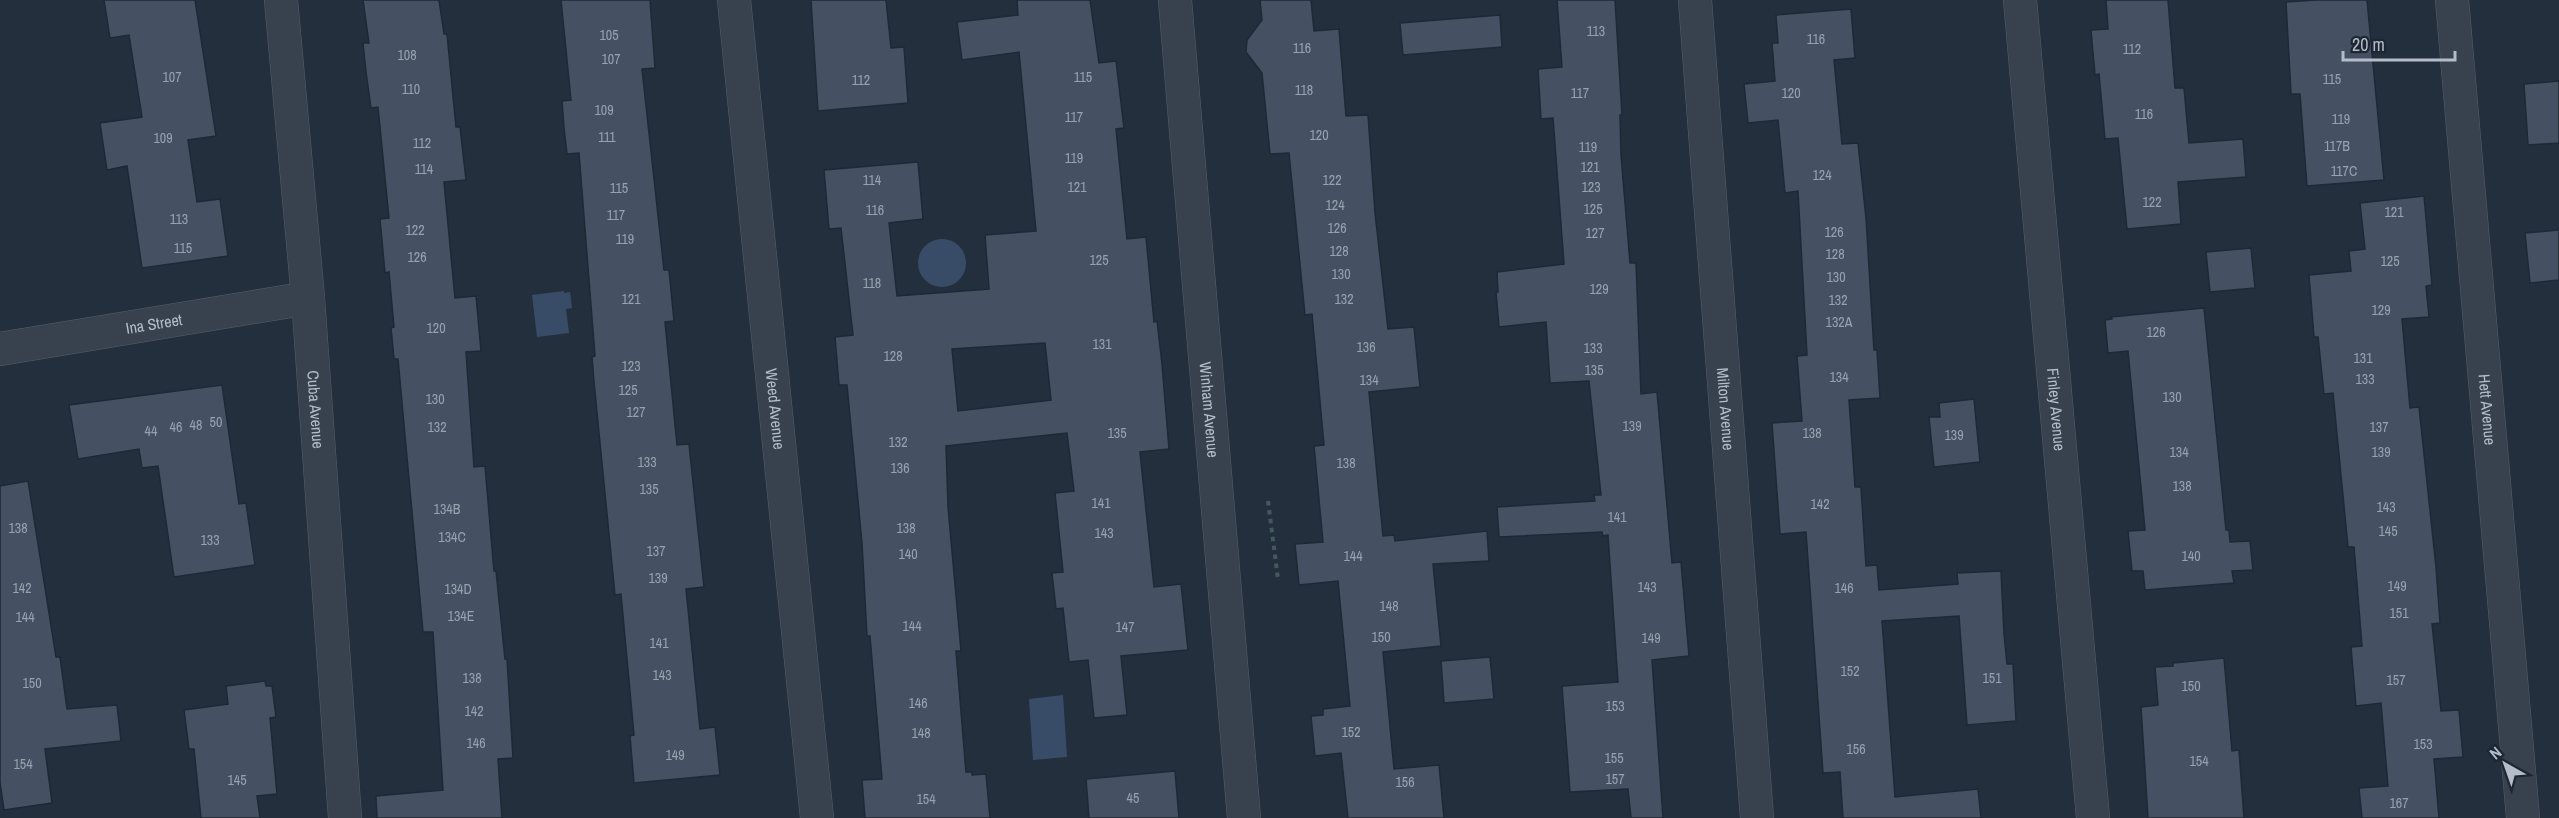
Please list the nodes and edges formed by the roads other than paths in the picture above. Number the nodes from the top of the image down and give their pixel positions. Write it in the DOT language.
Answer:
graph roads {
  1 [pos="281,0"];
  2 [pos="734,0"];
  3 [pos="1175,0"];
  4 [pos="1695,0"];
  5 [pos="2020,0"];
  6 [pos="2452,0"];
  7 [pos="308,298"];
  8 [pos="0,349"];
  9 [pos="345,818"];
  10 [pos="817,818"];
  11 [pos="1244,818"];
  12 [pos="1757,818"];
  13 [pos="2093,818"];
  14 [pos="2523,818"];
  1 -- 7 [label="street, Cuba Avenue"];
  2 -- 10 [label="street, Weed Avenue"];
  3 -- 11 [label="street, Winham Avenue"];
  4 -- 12 [label="street, Milton Avenue"];
  5 -- 13 [label="street, Finley Avenue"];
  6 -- 14 [label="street, Hett Avenue"];
  7 -- 8 [label="street, Ina Street"];
  7 -- 9 [label="street, Cuba Avenue"];
}
